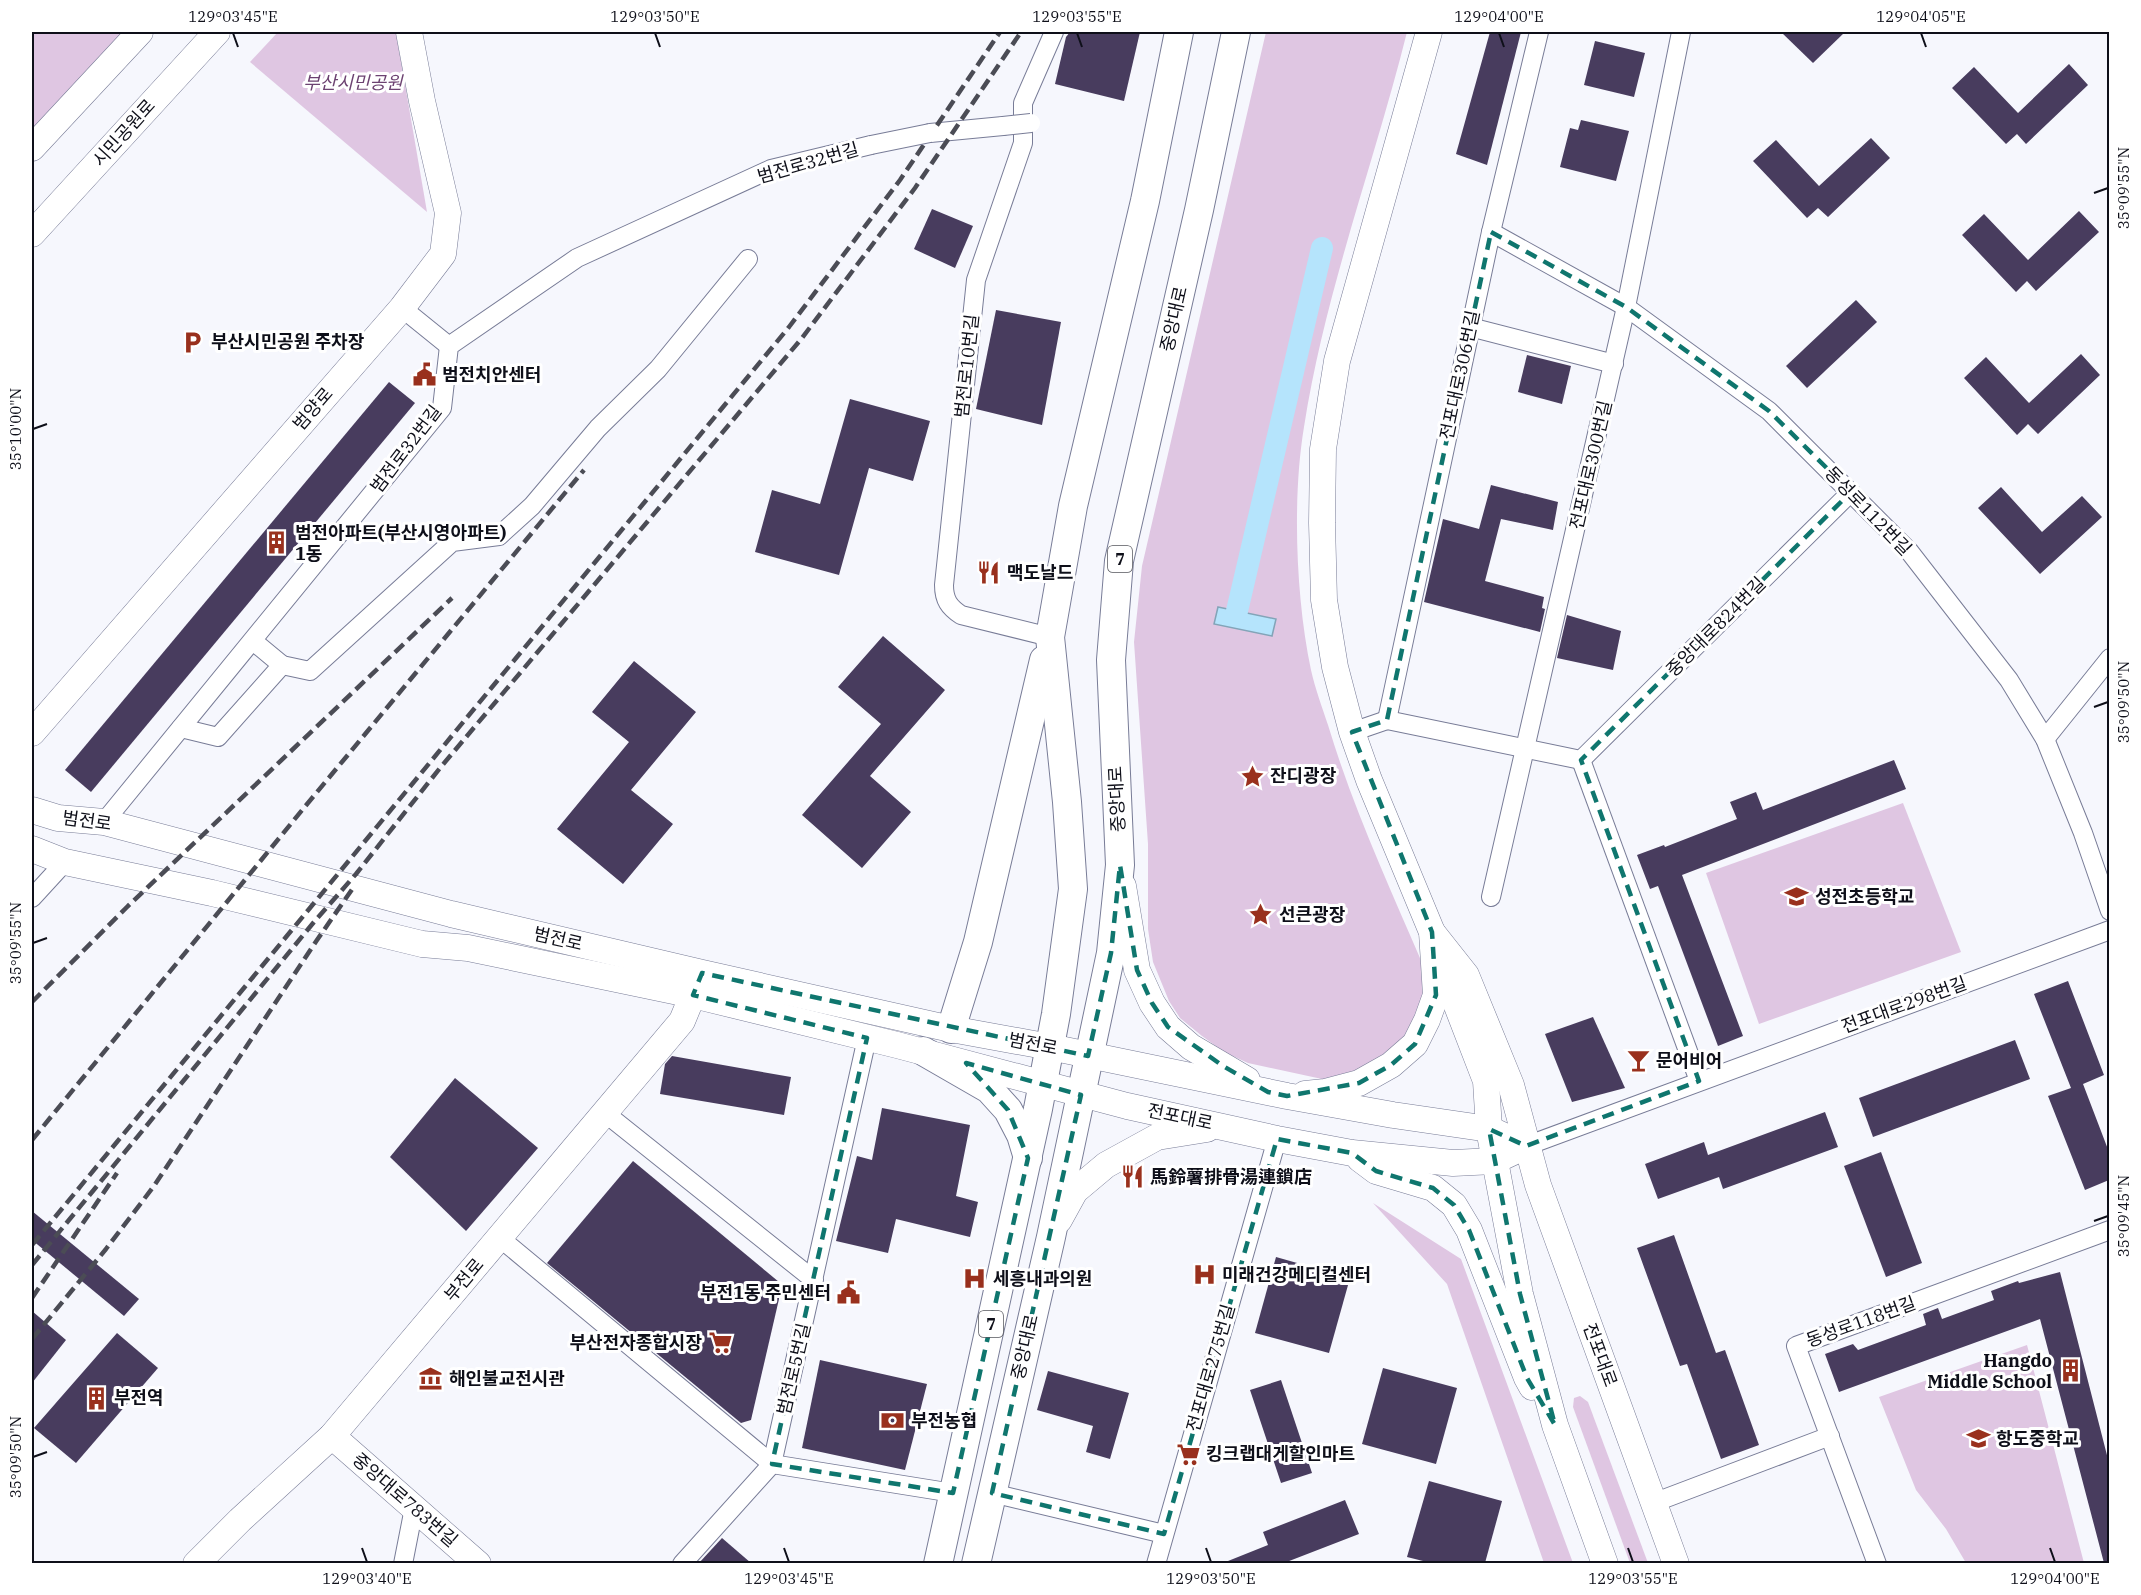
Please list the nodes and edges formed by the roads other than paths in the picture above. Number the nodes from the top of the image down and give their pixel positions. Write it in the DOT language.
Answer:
graph roads {
  1 [pos="140,32"];
  2 [pos="217,32"];
  3 [pos="409,32"];
  4 [pos="1054,32"];
  5 [pos="1179,32"];
  6 [pos="1236,32"];
  7 [pos="1429,32"];
  8 [pos="1539,32"];
  9 [pos="1681,32"];
  10 [pos="1031,123"];
  11 [pos="32,148"];
  12 [pos="1491,232"];
  13 [pos="32,234"];
  14 [pos="748,259"];
  15 [pos="1626,307"];
  16 [pos="402,308"];
  17 [pos="1470,327"];
  18 [pos="449,346"];
  19 [pos="1614,364"];
  20 [pos="1851,492"];
  21 [pos="1050,637"];
  22 [pos="253,641"];
  23 [pos="2109,658"];
  24 [pos="282,665"];
  25 [pos="1387,720"];
  26 [pos="181,729"];
  27 [pos="1352,732"];
  28 [pos="32,733"];
  29 [pos="2045,739"];
  30 [pos="1526,749"];
  31 [pos="1581,760"];
  32 [pos="32,810"];
  33 [pos="104,822"];
  34 [pos="32,849"];
  35 [pos="65,862"];
  36 [pos="1120,865"];
  37 [pos="1491,897"];
  38 [pos="32,898"];
  39 [pos="2109,911"];
  40 [pos="2109,930"];
  41 [pos="1432,932"];
  42 [pos="698,985"];
  43 [pos="951,1029"];
  44 [pos="867,1038"];
  45 [pos="1050,1047"];
  46 [pos="923,1051"];
  47 [pos="1088,1056"];
  48 [pos="1699,1081"];
  49 [pos="1042,1084"];
  50 [pos="1277,1094"];
  51 [pos="1081,1095"];
  52 [pos="604,1113"];
  53 [pos="1227,1127"];
  54 [pos="1489,1129"];
  55 [pos="1277,1139"];
  56 [pos="1526,1146"];
  57 [pos="1352,1153"];
  58 [pos="1028,1158"];
  59 [pos="1494,1161"];
  60 [pos="2109,1230"];
  61 [pos="1051,1236"];
  62 [pos="500,1238"];
  63 [pos="814,1280"];
  64 [pos="1556,1425"];
  65 [pos="332,1436"];
  66 [pos="1830,1436"];
  67 [pos="772,1464"];
  68 [pos="953,1492"];
  69 [pos="992,1492"];
  70 [pos="1653,1503"];
  71 [pos="414,1508"];
  72 [pos="1164,1534"];
  73 [pos="196,1563"];
  74 [pos="403,1563"];
  75 [pos="478,1563"];
  76 [pos="682,1563"];
  77 [pos="938,1563"];
  78 [pos="976,1563"];
  79 [pos="1156,1563"];
  80 [pos="1605,1563"];
  81 [pos="1676,1563"];
  82 [pos="1877,1563"];
  1 -- 11 [label="main road"];
  2 -- 13 [label="main road, 시민공원로"];
  3 -- 16 [label="main road, 범양로"];
  4 -- 21 [label="street, 범전로10번길"];
  5 -- 21 [label="main road, 7"];
  6 -- 36 [label="main road, 중앙대로 / 7"];
  7 -- 27 [label="main road"];
  8 -- 12 [label="street, 전포대로306번길"];
  9 -- 15 [label="street, 전포대로300번길"];
  10 -- 18 [label="street, 범전로32번길, bridge"];
  12 -- 15 [label="street, 동성로112번길"];
  12 -- 17 [label="street, 전포대로306번길"];
  14 -- 24 [label="street"];
  15 -- 19 [label="street, 전포대로300번길"];
  15 -- 20 [label="street, 동성로112번길"];
  16 -- 18 [label="street"];
  16 -- 28 [label="main road, 범양로"];
  17 -- 19 [label="street"];
  17 -- 25 [label="street, 전포대로306번길"];
  18 -- 22 [label="street, 범전로32번길"];
  19 -- 30 [label="street, 전포대로300번길"];
  20 -- 29 [label="street, 동성로112번길"];
  20 -- 31 [label="street, 중앙대로824번길"];
  21 -- 43 [label="main road"];
  21 -- 45 [label="main road, 7"];
  22 -- 24 [label="street"];
  22 -- 26 [label="street, 범전로32번길"];
  23 -- 29 [label="street"];
  24 -- 26 [label="street"];
  25 -- 27 [label="street"];
  25 -- 30 [label="street"];
  26 -- 33 [label="street, 범전로32번길"];
  27 -- 41 [label="main road"];
  29 -- 39 [label="street, 동성로112번길"];
  30 -- 31 [label="street"];
  30 -- 37 [label="street, 전포대로300번길"];
  31 -- 48 [label="street"];
  32 -- 33 [label="main road, 범전로"];
  33 -- 42 [label="main road, 범전로"];
  34 -- 35 [label="main road, 범전로"];
  35 -- 38 [label="street"];
  35 -- 42 [label="main road, 범전로"];
  36 -- 47 [label="main road, 중앙대로 / 7"];
  36 -- 50 [label="main road"];
  40 -- 48 [label="street, 전포대로298번길"];
  41 -- 50 [label="main road"];
  41 -- 54 [label="main road"];
  41 -- 56 [label="main road, 전포대로"];
  42 -- 43 [label="main road, 범전로"];
  42 -- 44 [label="main road, 범전로"];
  42 -- 52 [label="main road, 부전로"];
  43 -- 45 [label="main road, 범전로"];
  44 -- 46 [label="main road, 범전로"];
  44 -- 63 [label="street, 범전로5번길"];
  45 -- 47 [label="main road, 범전로"];
  45 -- 49 [label="main road, 7"];
  46 -- 49 [label="main road, 범전로"];
  46 -- 58 [label="main road"];
  47 -- 50 [label="main road"];
  47 -- 51 [label="main road, 중앙대로 / 7"];
  48 -- 56 [label="street, 전포대로298번길"];
  49 -- 51 [label="main road, 범전로"];
  49 -- 58 [label="main road, 7"];
  50 -- 54 [label="main road"];
  51 -- 53 [label="main road, 전포대로"];
  51 -- 61 [label="main road, 중앙대로 / 7"];
  52 -- 62 [label="main road, 부전로"];
  52 -- 63 [label="street"];
  53 -- 55 [label="main road, 전포대로"];
  53 -- 61 [label="main road"];
  54 -- 56 [label="main road"];
  54 -- 59 [label="main road"];
  55 -- 57 [label="main road, 전포대로"];
  55 -- 72 [label="street, 전포대로275번길"];
  56 -- 59 [label="main road, 전포대로"];
  56 -- 70 [label="main road, 전포대로"];
  57 -- 59 [label="main road, 전포대로"];
  57 -- 64 [label="main road"];
  58 -- 68 [label="main road, 7"];
  59 -- 64 [label="main road"];
  60 -- 66 [label="street, 동성로118번길"];
  61 -- 69 [label="main road, 중앙대로 / 7"];
  62 -- 65 [label="main road, 부전로"];
  62 -- 67 [label="street"];
  63 -- 67 [label="street, 범전로5번길"];
  64 -- 80 [label="main road"];
  65 -- 71 [label="main road, 중앙대로783번길"];
  65 -- 73 [label="main road, 부전로"];
  66 -- 70 [label="street"];
  66 -- 82 [label="street, 동성로118번길"];
  67 -- 68 [label="street"];
  67 -- 76 [label="street, 범전로5번길"];
  68 -- 77 [label="main road, 7"];
  69 -- 72 [label="street"];
  69 -- 78 [label="main road, 중앙대로 / 7"];
  70 -- 81 [label="main road, 전포대로"];
  71 -- 74 [label="street"];
  71 -- 75 [label="main road, 중앙대로783번길"];
  72 -- 79 [label="street, 전포대로275번길"];
}
